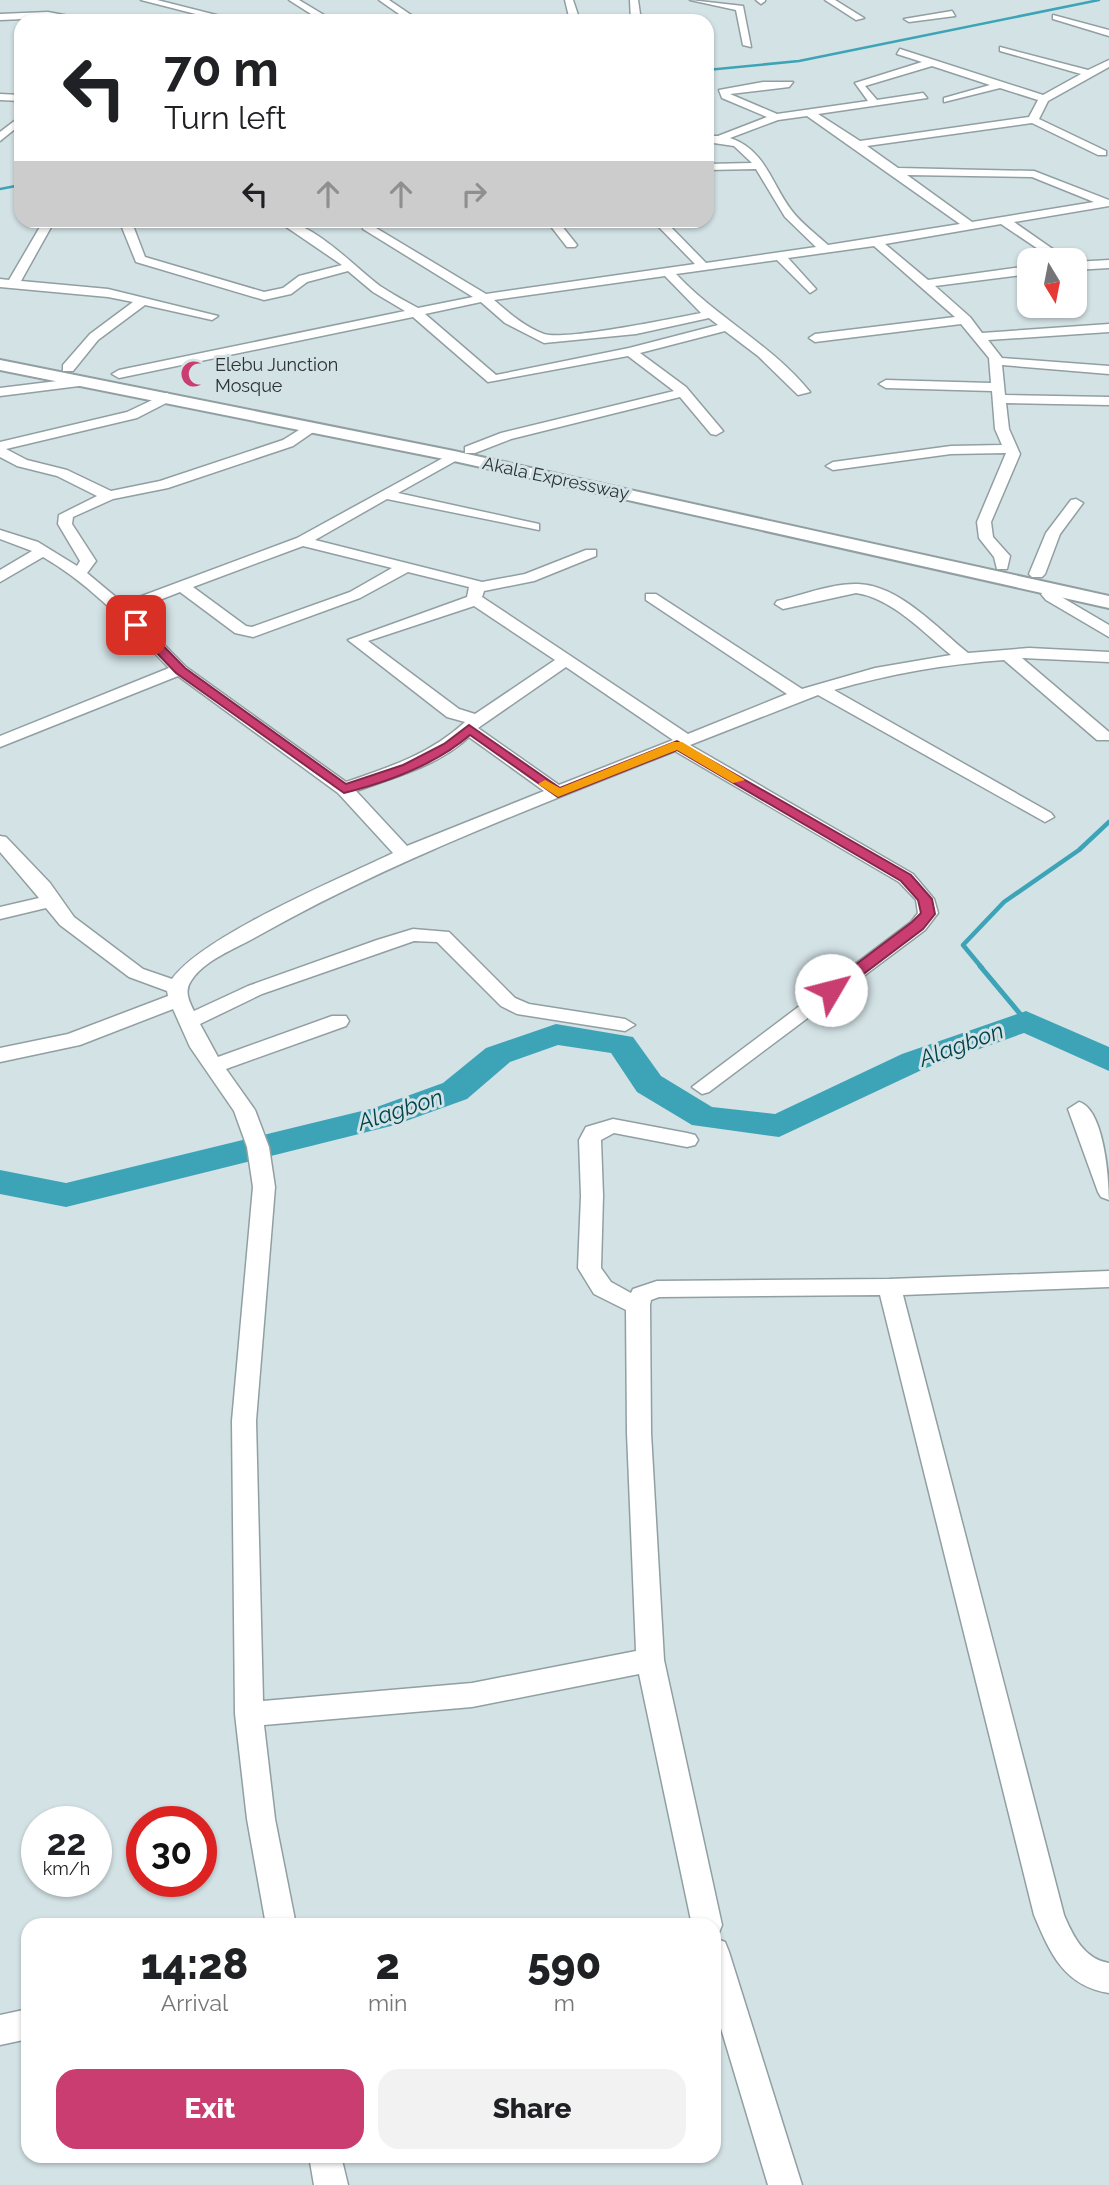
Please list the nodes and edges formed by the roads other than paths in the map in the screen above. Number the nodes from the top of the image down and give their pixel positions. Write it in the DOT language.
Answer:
graph roads {
  1 [pos="145,0"];
  2 [pos="179,0"];
  3 [pos="293,0"];
  4 [pos="383,0"];
  5 [pos="694,0"];
  6 [pos="829,0"];
  7 [pos="951,3"];
  8 [pos="166,4"];
  9 [pos="200,12"];
  10 [pos="194,14"];
  11 [pos="208,14"];
  12 [pos="317,14"];
  13 [pos="404,14"];
  14 [pos="1056,17"];
  15 [pos="859,18"];
  16 [pos="909,19"];
  17 [pos="1109,33"];
  18 [pos="748,45"];
  19 [pos="1003,49"];
  20 [pos="900,52"];
  21 [pos="1109,63"];
  22 [pos="930,64"];
  23 [pos="1087,74"];
  24 [pos="789,84"];
  25 [pos="996,86"];
  26 [pos="723,92"];
  27 [pos="714,93"];
  28 [pos="923,96"];
  29 [pos="1044,99"];
  30 [pos="948,100"];
  31 [pos="875,103"];
  32 [pos="811,114"];
  33 [pos="776,117"];
  34 [pos="1033,120"];
  35 [pos="723,137"];
  36 [pos="714,138"];
  37 [pos="858,144"];
  38 [pos="1107,153"];
  39 [pos="761,166"];
  40 [pos="714,167"];
  41 [pos="894,171"];
  42 [pos="1108,203"];
  43 [pos="1004,221"];
  44 [pos="970,226"];
  45 [pos="45,228"];
  46 [pos="131,228"];
  47 [pos="293,228"];
  48 [pos="366,228"];
  49 [pos="557,228"];
  50 [pos="665,228"];
  51 [pos="876,242"];
  52 [pos="571,245"];
  53 [pos="1044,248"];
  54 [pos="825,249"];
  55 [pos="779,255"];
  56 [pos="1109,264"];
  57 [pos="1087,265"];
  58 [pos="703,266"];
  59 [pos="349,267"];
  60 [pos="668,272"];
  61 [pos="1017,272"];
  62 [pos="7,283"];
  63 [pos="924,284"];
  64 [pos="810,289"];
  65 [pos="484,298"];
  66 [pos="141,302"];
  67 [pos="414,311"];
  68 [pos="712,314"];
  69 [pos="212,316"];
  70 [pos="966,320"];
  71 [pos="729,326"];
  72 [pos="1109,328"];
  73 [pos="981,337"];
  74 [pos="815,338"];
  75 [pos="630,352"];
  76 [pos="0,355"];
  77 [pos="995,361"];
  78 [pos="0,365"];
  79 [pos="68,368"];
  80 [pos="1109,370"];
  81 [pos="119,374"];
  82 [pos="82,382"];
  83 [pos="886,384"];
  84 [pos="803,391"];
  85 [pos="0,392"];
  86 [pos="682,393"];
  87 [pos="998,393"];
  88 [pos="167,397"];
  89 [pos="1109,401"];
  90 [pos="233,407"];
  91 [pos="312,428"];
  92 [pos="716,431"];
  93 [pos="0,449"];
  94 [pos="1012,449"];
  95 [pos="462,453"];
  96 [pos="834,466"];
  97 [pos="387,495"];
  98 [pos="109,496"];
  99 [pos="1076,503"];
  100 [pos="534,527"];
  101 [pos="0,534"];
  102 [pos="302,541"];
  103 [pos="43,550"];
  104 [pos="591,553"];
  105 [pos="919,553"];
  106 [pos="407,566"];
  107 [pos="1002,566"];
  108 [pos="79,574"];
  109 [pos="1037,574"];
  110 [pos="0,578"];
  111 [pos="182,586"];
  112 [pos="1109,589"];
  113 [pos="1054,591"];
  114 [pos="475,594"];
  115 [pos="651,597"];
  116 [pos="1109,602"];
  117 [pos="783,604"];
  118 [pos="121,609"];
  119 [pos="1109,632"];
  120 [pos="1007,654"];
  121 [pos="1109,657"];
  122 [pos="964,658"];
  123 [pos="566,660"];
  124 [pos="180,670"];
  125 [pos="819,689"];
  126 [pos="800,695"];
  127 [pos="473,725"];
  128 [pos="1103,736"];
  129 [pos="0,742"];
  130 [pos="682,743"];
  131 [pos="344,789"];
  132 [pos="558,793"];
  133 [pos="1045,817"];
  134 [pos="0,841"];
  135 [pos="404,854"];
  136 [pos="50,901"];
  137 [pos="0,913"];
  138 [pos="178,993"];
  139 [pos="339,1021"];
  140 [pos="188,1022"];
  141 [pos="625,1024"];
  142 [pos="0,1055"];
  143 [pos="214,1066"];
  144 [pos="702,1087"];
  145 [pos="1079,1109"];
  146 [pos="687,1140"];
  147 [pos="1109,1192"];
  148 [pos="1109,1279"];
  149 [pos="889,1287"];
  150 [pos="638,1305"];
  151 [pos="650,1660"];
  152 [pos="250,1714"];
  153 [pos="280,1918"];
  154 [pos="705,1918"];
  155 [pos="721,1976"];
  156 [pos="1109,1978"];
  157 [pos="21,2025"];
  158 [pos="0,2029"];
  159 [pos="326,2163"];
  160 [pos="331,2185"];
  161 [pos="785,2185"];
  1 -- 8 [label="street"];
  2 -- 8 [label="street"];
  3 -- 12 [label="street"];
  4 -- 13 [label="street"];
  5 -- 18 [label="street"];
  6 -- 15 [label="street"];
  7 -- 16 [label="street"];
  8 -- 9 [label="street"];
  9 -- 10 [label="street"];
  9 -- 11 [label="street"];
  14 -- 17 [label="street"];
  19 -- 23 [label="street"];
  20 -- 22 [label="street"];
  21 -- 23 [label="street"];
  22 -- 25 [label="street"];
  22 -- 31 [label="street"];
  23 -- 29 [label="street"];
  24 -- 26 [label="street"];
  25 -- 29 [label="street"];
  25 -- 30 [label="street"];
  26 -- 27 [label="street"];
  26 -- 33 [label="street"];
  28 -- 31 [label="street"];
  29 -- 34 [label="street"];
  31 -- 32 [label="street"];
  32 -- 33 [label="street"];
  32 -- 37 [label="street"];
  33 -- 35 [label="street"];
  34 -- 37 [label="street"];
  34 -- 38 [label="street"];
  35 -- 36 [label="street"];
  35 -- 39 [label="street"];
  37 -- 41 [label="street"];
  39 -- 40 [label="street"];
  39 -- 54 [label="street"];
  41 -- 42 [label="street"];
  41 -- 44 [label="street"];
  42 -- 43 [label="street"];
  43 -- 44 [label="street"];
  43 -- 53 [label="street"];
  44 -- 51 [label="street"];
  45 -- 62 [label="street"];
  46 -- 59 [label="street"];
  47 -- 59 [label="street"];
  48 -- 65 [label="street"];
  49 -- 52 [label="street"];
  50 -- 58 [label="street"];
  51 -- 54 [label="street"];
  51 -- 63 [label="street"];
  54 -- 55 [label="street"];
  55 -- 58 [label="street"];
  55 -- 64 [label="street"];
  56 -- 57 [label="street"];
  58 -- 60 [label="street"];
  59 -- 67 [label="street"];
  60 -- 65 [label="street"];
  60 -- 68 [label="street"];
  61 -- 63 [label="street"];
  62 -- 66 [label="street"];
  63 -- 70 [label="street"];
  65 -- 67 [label="street"];
  65 -- 68 [label="street"];
  66 -- 69 [label="street"];
  66 -- 79 [label="street"];
  67 -- 75 [label="street"];
  67 -- 81 [label="street"];
  68 -- 71 [label="street"];
  70 -- 73 [label="street"];
  70 -- 74 [label="street"];
  71 -- 75 [label="street"];
  71 -- 84 [label="street"];
  72 -- 73 [label="street"];
  73 -- 77 [label="street"];
  75 -- 86 [label="street"];
  76 -- 79 [label="main road, Akala Expressway"];
  77 -- 80 [label="street"];
  77 -- 87 [label="street"];
  78 -- 82 [label="main road, Akala Expressway"];
  79 -- 81 [label="main road, Akala Expressway"];
  81 -- 90 [label="main road, Akala Expressway"];
  82 -- 85 [label="street"];
  82 -- 88 [label="main road, Akala Expressway"];
  83 -- 87 [label="street"];
  86 -- 92 [label="street"];
  86 -- 95 [label="street"];
  87 -- 89 [label="street"];
  87 -- 94 [label="street"];
  88 -- 90 [label="main road, Akala Expressway"];
  88 -- 93 [label="street"];
  90 -- 91 [label="main road, Akala Expressway"];
  90 -- 95 [label="main road, Akala Expressway"];
  91 -- 95 [label="main road, Akala Expressway"];
  91 -- 98 [label="street"];
  93 -- 98 [label="street"];
  94 -- 96 [label="street"];
  94 -- 107 [label="street"];
  95 -- 97 [label="street"];
  95 -- 105 [label="main road, Akala Expressway"];
  97 -- 100 [label="street"];
  97 -- 102 [label="street"];
  98 -- 108 [label="street"];
  99 -- 109 [label="street"];
  101 -- 103 [label="street"];
  102 -- 106 [label="street"];
  102 -- 111 [label="street"];
  103 -- 108 [label="street"];
  103 -- 110 [label="street"];
  104 -- 114 [label="street"];
  105 -- 107 [label="main road, Akala Expressway"];
  105 -- 113 [label="main road, Akala Expressway"];
  106 -- 111 [label="street"];
  106 -- 114 [label="street"];
  107 -- 109 [label="main road, Akala Expressway"];
  108 -- 118 [label="street"];
  109 -- 112 [label="main road, Akala Expressway"];
  111 -- 118 [label="street"];
  113 -- 116 [label="main road, Akala Expressway"];
  113 -- 119 [label="street"];
  114 -- 123 [label="street"];
  114 -- 127 [label="street"];
  115 -- 126 [label="street"];
  117 -- 122 [label="street"];
  118 -- 124 [label="street"];
  120 -- 121 [label="street"];
  120 -- 122 [label="street"];
  120 -- 128 [label="street"];
  122 -- 125 [label="street"];
  123 -- 127 [label="street"];
  123 -- 130 [label="street"];
  124 -- 129 [label="street"];
  124 -- 131 [label="street"];
  125 -- 126 [label="street"];
  125 -- 133 [label="street"];
  126 -- 130 [label="street"];
  127 -- 131 [label="street"];
  127 -- 132 [label="street"];
  130 -- 132 [label="street"];
  130 -- 144 [label="street"];
  131 -- 135 [label="street"];
  132 -- 135 [label="street"];
  134 -- 136 [label="street"];
  135 -- 138 [label="street"];
  136 -- 137 [label="street"];
  136 -- 138 [label="street"];
  138 -- 140 [label="street"];
  138 -- 142 [label="street"];
  139 -- 143 [label="street"];
  140 -- 141 [label="street"];
  140 -- 143 [label="street"];
  143 -- 152 [label="street"];
  145 -- 147 [label="street"];
  146 -- 150 [label="street"];
  148 -- 149 [label="street"];
  149 -- 150 [label="street"];
  149 -- 156 [label="street"];
  150 -- 151 [label="street"];
  151 -- 152 [label="street"];
  151 -- 154 [label="street"];
  152 -- 153 [label="street"];
  155 -- 161 [label="street"];
  157 -- 158 [label="street"];
  159 -- 160 [label="street"];
}
